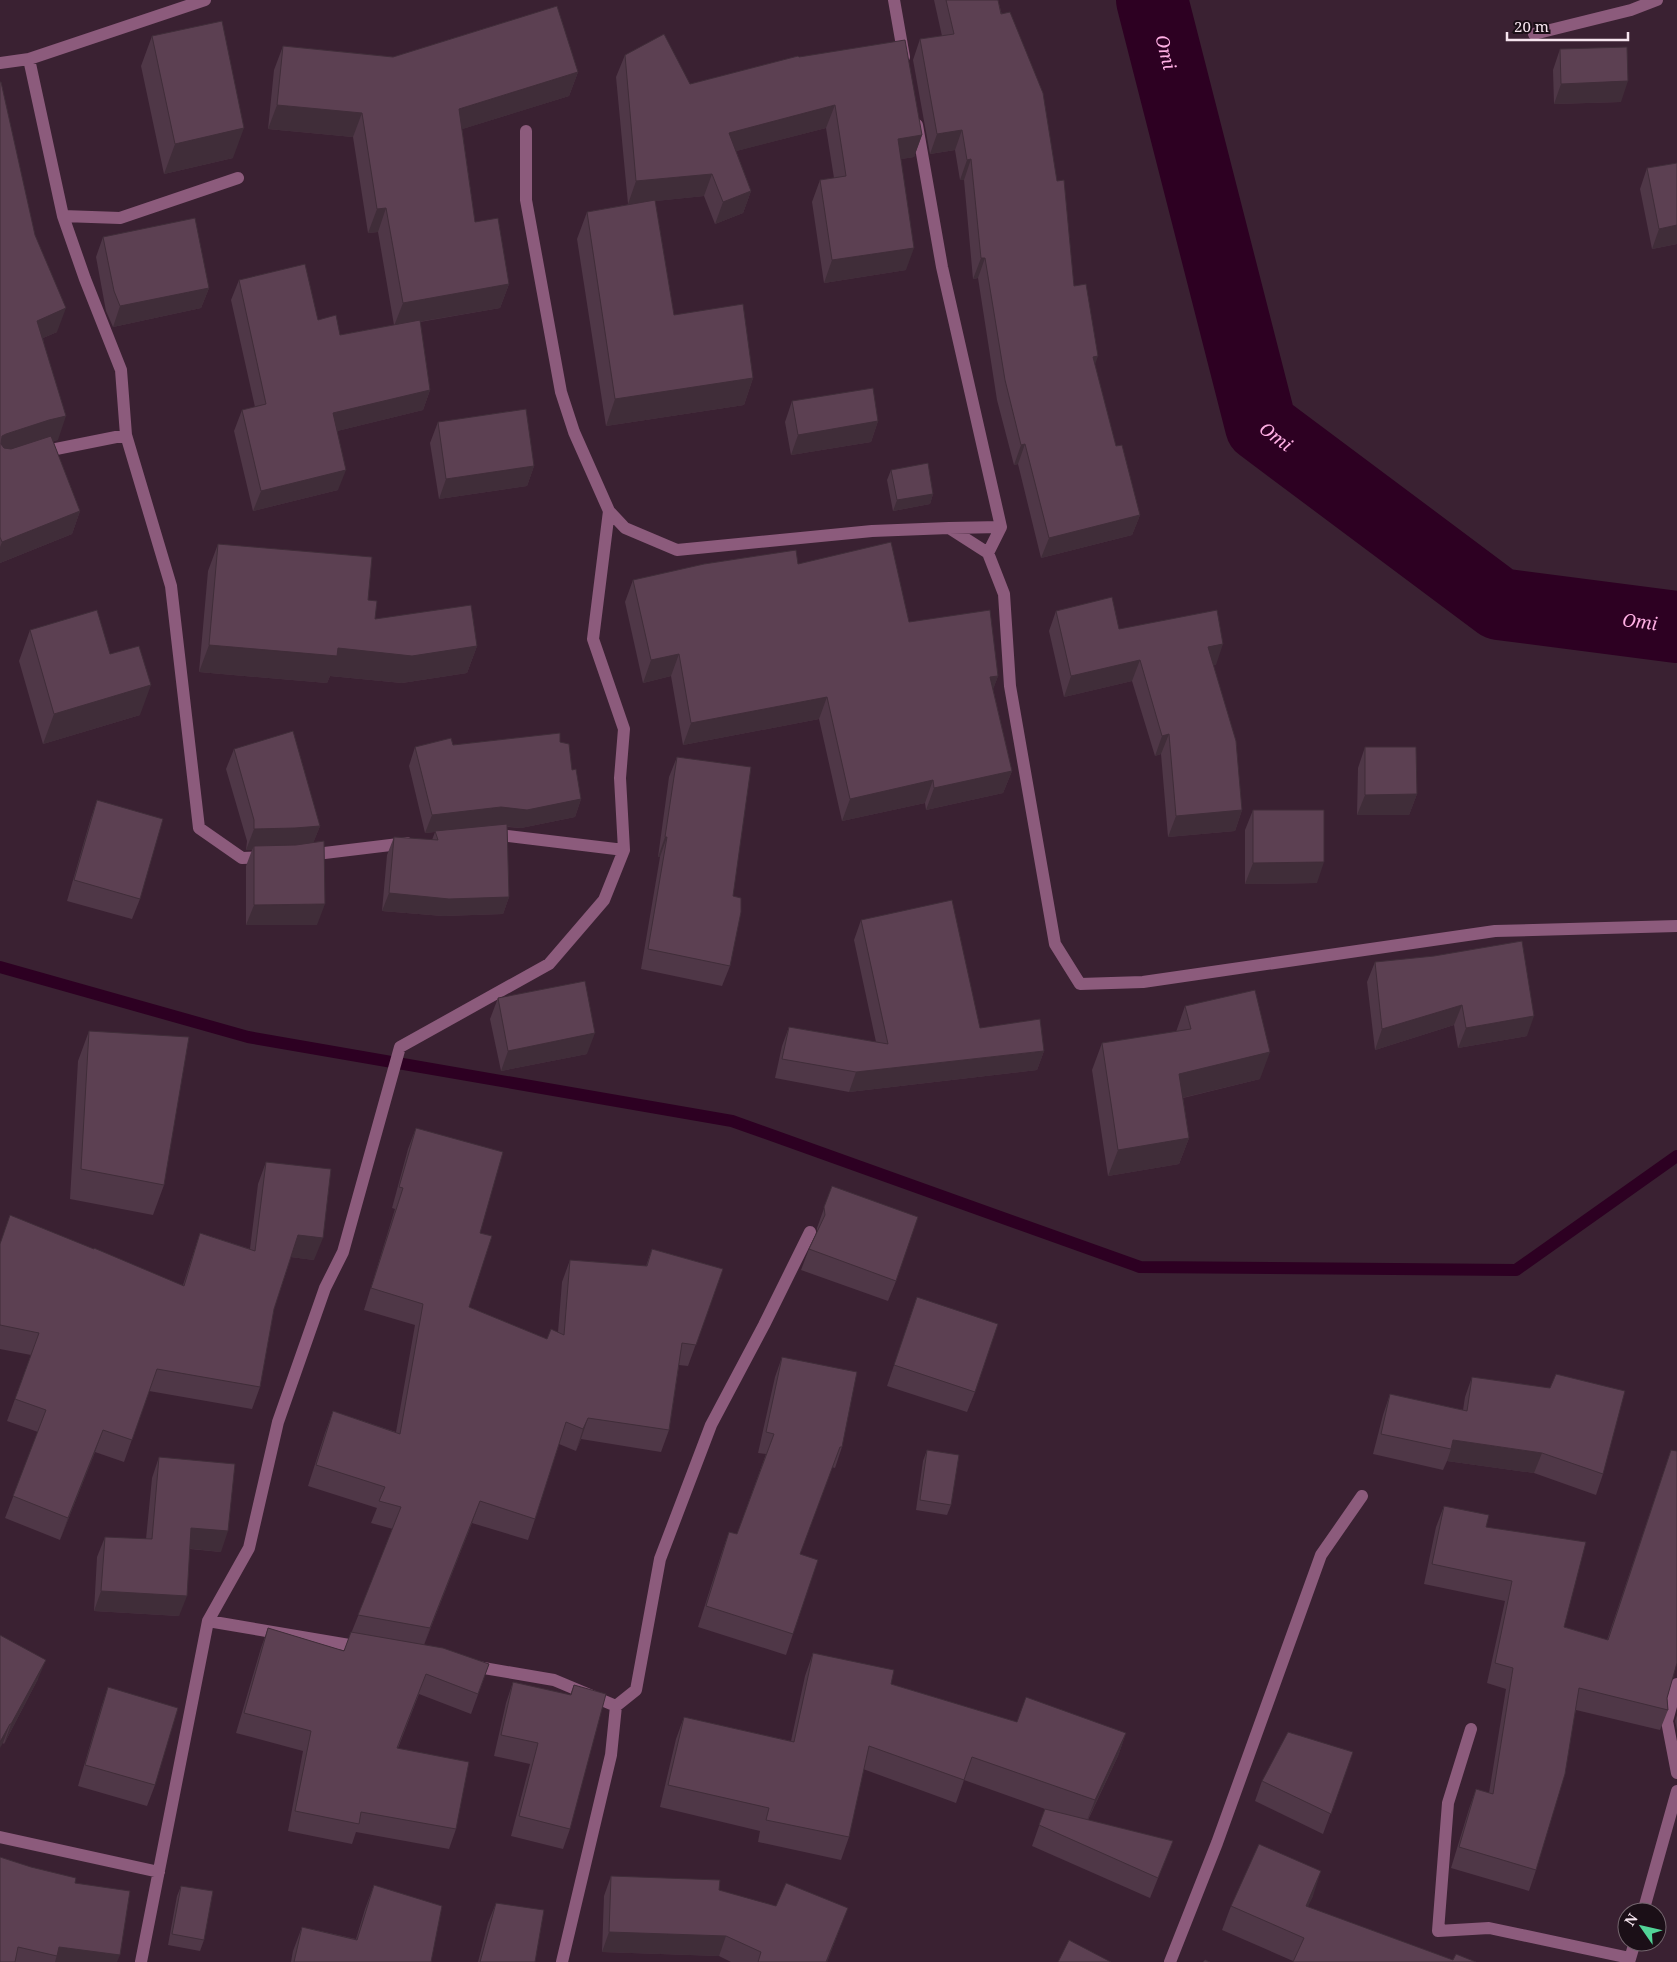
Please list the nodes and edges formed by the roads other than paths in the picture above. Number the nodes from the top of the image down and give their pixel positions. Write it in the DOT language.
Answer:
graph roads {
  1 [pos="205,0"];
  2 [pos="894,0"];
  3 [pos="1657,0"];
  4 [pos="1534,34"];
  5 [pos="29,59"];
  6 [pos="0,63"];
  7 [pos="907,73"];
  8 [pos="914,112"];
  9 [pos="526,131"];
  10 [pos="238,178"];
  11 [pos="63,216"];
  12 [pos="126,435"];
  13 [pos="26,457"];
  14 [pos="609,511"];
  15 [pos="1000,527"];
  16 [pos="949,528"];
  17 [pos="988,553"];
  18 [pos="476,835"];
  19 [pos="416,842"];
  20 [pos="624,850"];
  21 [pos="298,856"];
  22 [pos="279,857"];
  23 [pos="1677,926"];
  24 [pos="810,1232"];
  25 [pos="1362,1496"];
  26 [pos="208,1621"];
  27 [pos="371,1649"];
  28 [pos="458,1664"];
  29 [pos="1677,1684"];
  30 [pos="616,1706"];
  31 [pos="1471,1729"];
  32 [pos="1677,1772"];
  33 [pos="1677,1791"];
  34 [pos="0,1837"];
  35 [pos="159,1872"];
  36 [pos="1646,1902"];
  37 [pos="1629,1960"];
  38 [pos="140,1962"];
  39 [pos="562,1962"];
  40 [pos="1170,1962"];
  1 -- 5 [label="street"];
  2 -- 7 [label="street"];
  3 -- 4 [label="street"];
  5 -- 6 [label="street"];
  5 -- 11 [label="street"];
  8 -- 15 [label="street"];
  9 -- 14 [label="street"];
  10 -- 11 [label="street"];
  11 -- 12 [label="street"];
  12 -- 13 [label="street"];
  12 -- 22 [label="street"];
  14 -- 16 [label="street"];
  14 -- 20 [label="street"];
  15 -- 16 [label="street"];
  15 -- 17 [label="street"];
  16 -- 17 [label="street"];
  17 -- 23 [label="street"];
  18 -- 20 [label="street"];
  19 -- 21 [label="street"];
  20 -- 26 [label="street"];
  24 -- 30 [label="street"];
  25 -- 40 [label="street"];
  26 -- 27 [label="street"];
  26 -- 35 [label="street"];
  28 -- 30 [label="street"];
  29 -- 32 [label="street"];
  30 -- 39 [label="street"];
  31 -- 37 [label="street"];
  33 -- 36 [label="street"];
  34 -- 35 [label="street"];
  35 -- 38 [label="street"];
}
